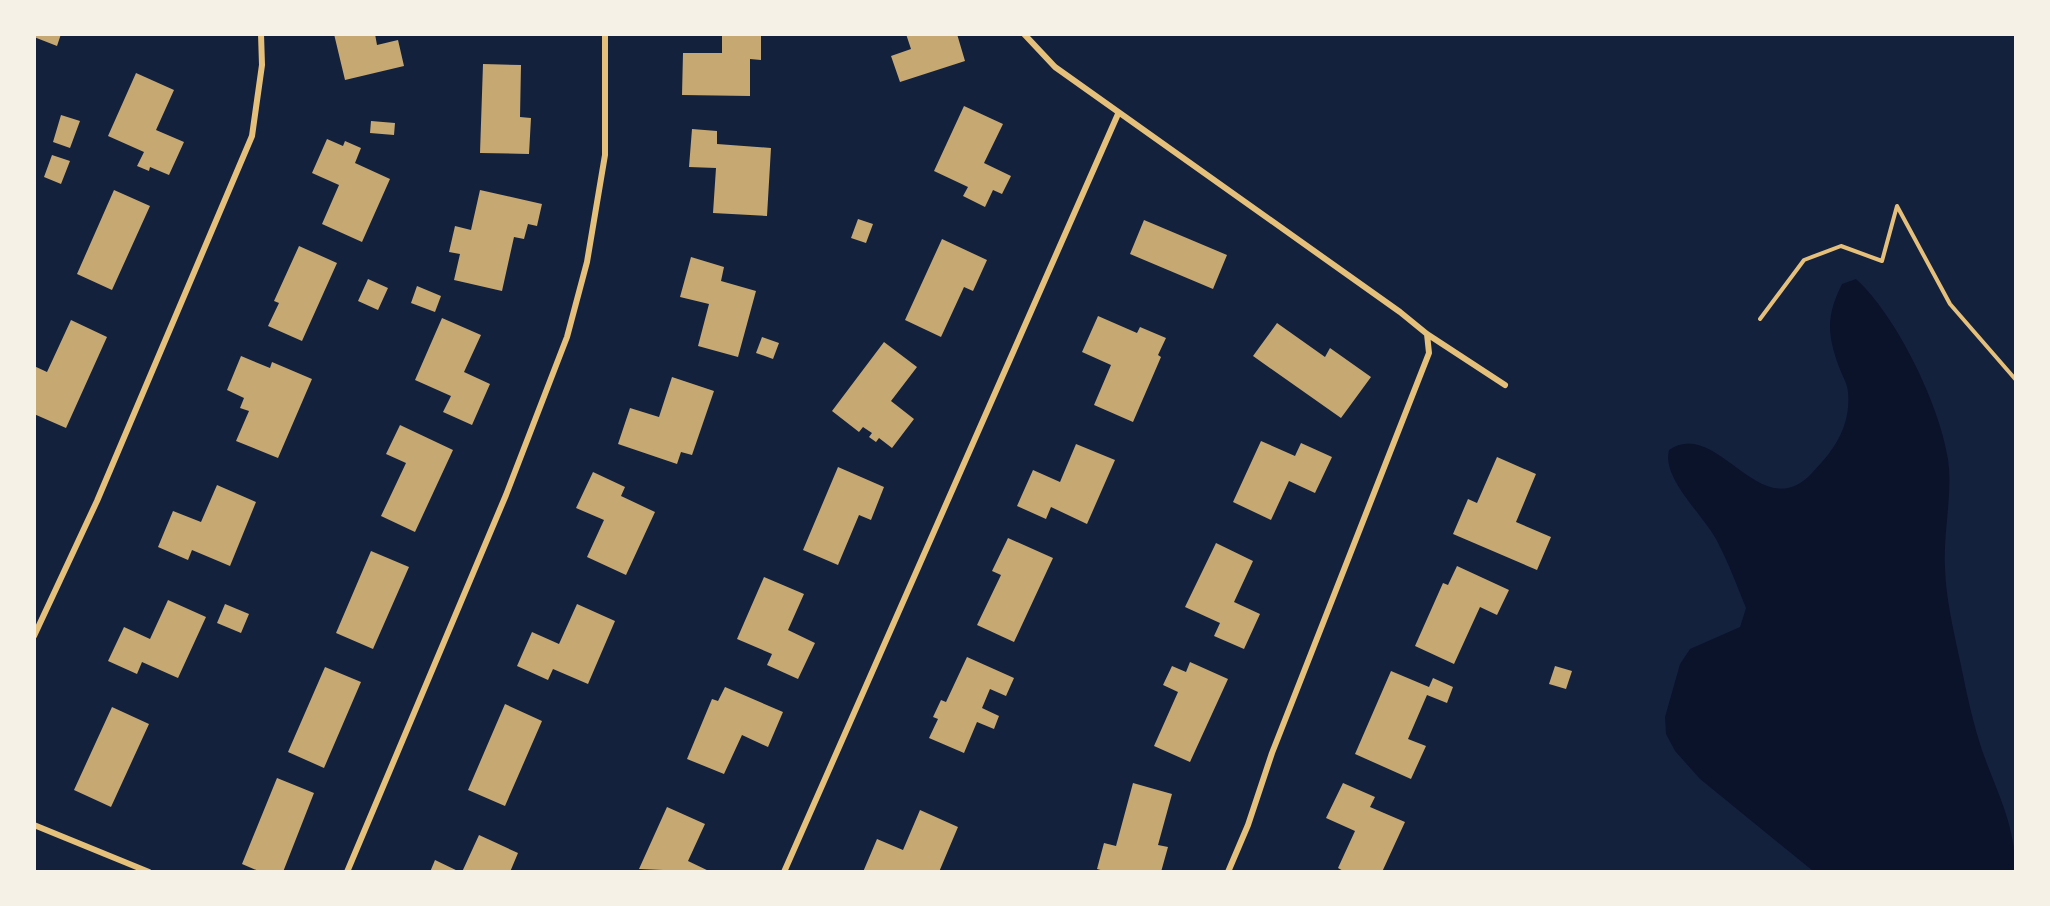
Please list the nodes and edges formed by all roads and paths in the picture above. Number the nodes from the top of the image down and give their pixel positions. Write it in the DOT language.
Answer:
graph roads {
  1 [pos="261,34"];
  2 [pos="606,34"];
  3 [pos="1024,34"];
  4 [pos="1118,114"];
  5 [pos="1760,319"];
  6 [pos="1427,334"];
  7 [pos="2016,380"];
  8 [pos="1505,385"];
  9 [pos="34,636"];
  10 [pos="34,825"];
  11 [pos="149,872"];
  12 [pos="347,872"];
  13 [pos="784,872"];
  14 [pos="1228,872"];
  1 -- 9 [label="street"];
  2 -- 12 [label="street"];
  3 -- 4 [label="street"];
  4 -- 6 [label="street"];
  4 -- 13 [label="street"];
  5 -- 7 [label="path"];
  6 -- 8 [label="street"];
  6 -- 14 [label="street"];
  10 -- 11 [label="street"];
}
